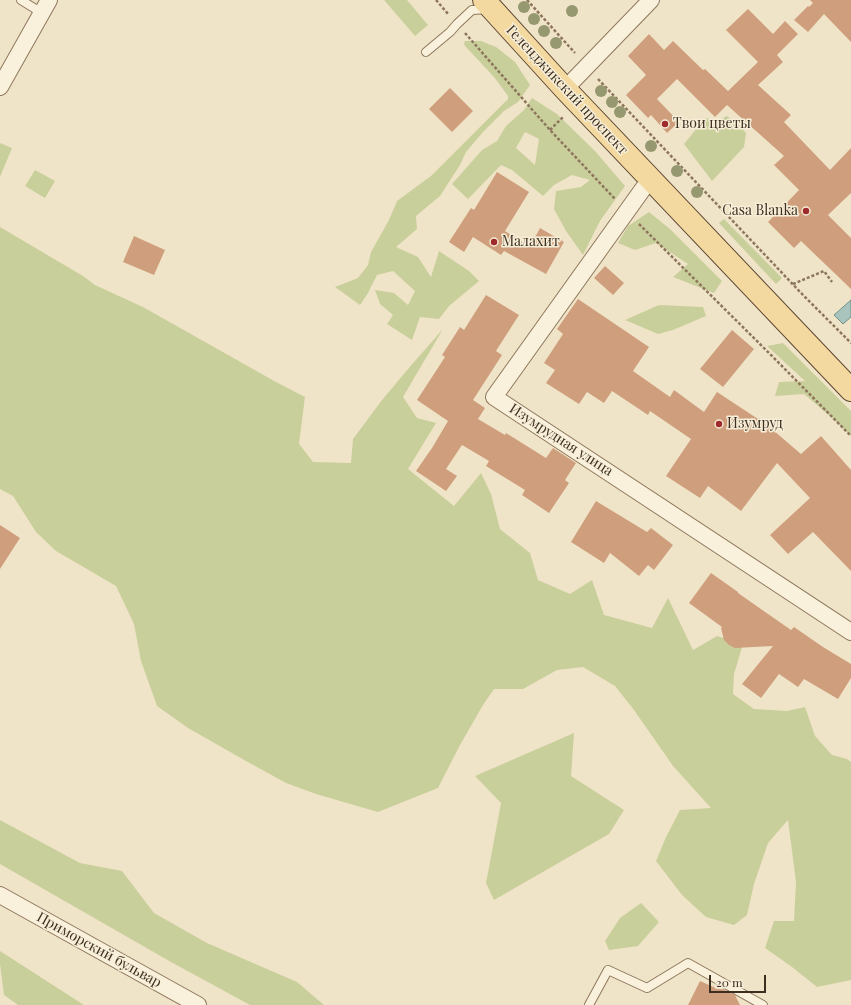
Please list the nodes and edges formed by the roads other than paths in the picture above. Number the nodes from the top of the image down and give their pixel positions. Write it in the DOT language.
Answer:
graph roads {
  1 [pos="21,0"];
  2 [pos="651,0"];
  3 [pos="488,4"];
  4 [pos="46,6"];
  5 [pos="426,52"];
  6 [pos="0,87"];
  7 [pos="565,89"];
  8 [pos="650,179"];
  9 [pos="851,390"];
  10 [pos="851,632"];
  11 [pos="0,895"];
  12 [pos="198,1005"];
  13 [pos="589,1005"];
  14 [pos="763,1005"];
  1 -- 4 [label="lane"];
  2 -- 7 [label="street"];
  3 -- 5 [label="lane"];
  3 -- 7 [label="main road, Геленджикский проспект"];
  4 -- 6 [label="street"];
  7 -- 8 [label="main road, Геленджикский проспект"];
  8 -- 9 [label="main road, Геленджикский проспект"];
  8 -- 10 [label="street, Изумрудная улица"];
  11 -- 12 [label="street, Приморский бульвар"];
  13 -- 14 [label="lane"];
}
